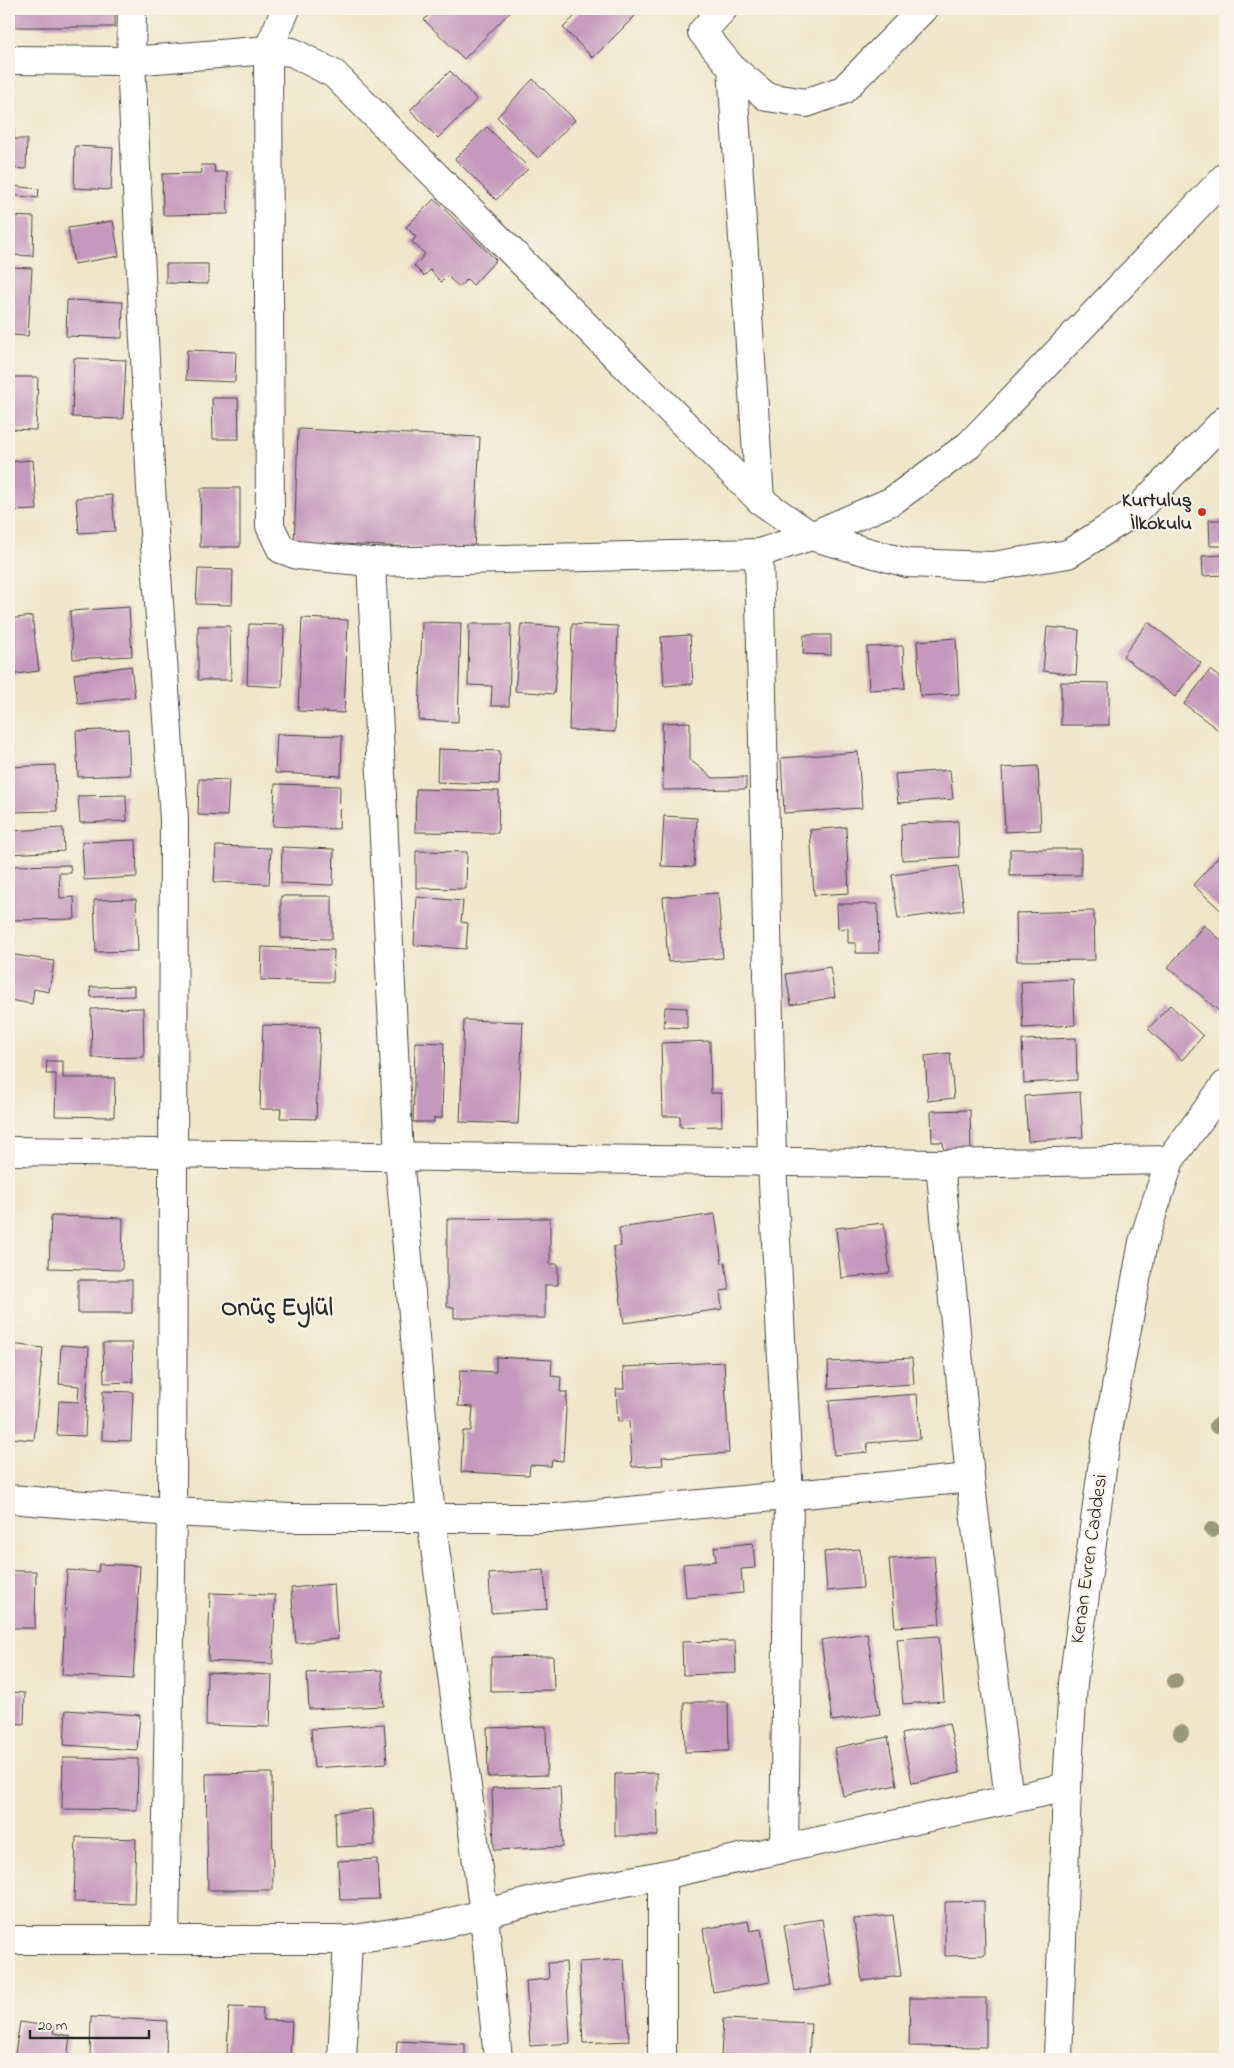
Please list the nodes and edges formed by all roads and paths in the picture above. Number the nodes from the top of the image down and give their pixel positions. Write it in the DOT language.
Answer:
graph roads {
  1 [pos="132,9"];
  2 [pos="286,9"];
  3 [pos="724,9"];
  4 [pos="923,9"];
  5 [pos="268,50"];
  6 [pos="9,60"];
  7 [pos="131,61"];
  8 [pos="732,68"];
  9 [pos="1225,177"];
  10 [pos="1225,420"];
  11 [pos="760,500"];
  12 [pos="811,536"];
  13 [pos="759,553"];
  14 [pos="371,562"];
  15 [pos="1225,1085"];
  16 [pos="9,1151"];
  17 [pos="173,1154"];
  18 [pos="399,1157"];
  19 [pos="1170,1160"];
  20 [pos="772,1162"];
  21 [pos="940,1164"];
  22 [pos="970,1478"];
  23 [pos="789,1496"];
  24 [pos="9,1499"];
  25 [pos="172,1512"];
  26 [pos="430,1518"];
  27 [pos="1067,1787"];
  28 [pos="1009,1800"];
  29 [pos="784,1849"];
  30 [pos="662,1875"];
  31 [pos="484,1914"];
  32 [pos="165,1939"];
  33 [pos="9,1940"];
  34 [pos="348,1940"];
  35 [pos="342,2059"];
  36 [pos="498,2059"];
  37 [pos="662,2059"];
  38 [pos="1058,2059"];
  1 -- 7 [label="street"];
  2 -- 5 [label="street"];
  3 -- 8 [label="street"];
  4 -- 8 [label="street"];
  5 -- 7 [label="street"];
  5 -- 11 [label="street"];
  5 -- 14 [label="street"];
  6 -- 7 [label="street"];
  7 -- 17 [label="street"];
  8 -- 11 [label="street"];
  9 -- 12 [label="street"];
  10 -- 12 [label="street"];
  11 -- 12 [label="street"];
  12 -- 13 [label="street"];
  13 -- 14 [label="street"];
  13 -- 20 [label="street"];
  14 -- 18 [label="street"];
  15 -- 19 [label="street, Kenan Evren Caddesi"];
  16 -- 17 [label="street"];
  17 -- 18 [label="street"];
  17 -- 25 [label="street"];
  18 -- 20 [label="street"];
  18 -- 26 [label="street"];
  19 -- 21 [label="street"];
  19 -- 27 [label="street, Kenan Evren Caddesi"];
  20 -- 21 [label="street"];
  20 -- 23 [label="street"];
  21 -- 22 [label="street"];
  22 -- 23 [label="street"];
  22 -- 28 [label="street"];
  23 -- 26 [label="street"];
  23 -- 29 [label="street"];
  24 -- 25 [label="street"];
  25 -- 26 [label="street"];
  25 -- 32 [label="street"];
  26 -- 31 [label="street"];
  27 -- 28 [label="street"];
  27 -- 38 [label="street, Kenan Evren Caddesi"];
  28 -- 29 [label="street"];
  29 -- 30 [label="street"];
  30 -- 31 [label="street"];
  30 -- 37 [label="street"];
  31 -- 34 [label="street"];
  31 -- 36 [label="street"];
  32 -- 33 [label="street"];
  32 -- 34 [label="street"];
  34 -- 35 [label="street"];
}
